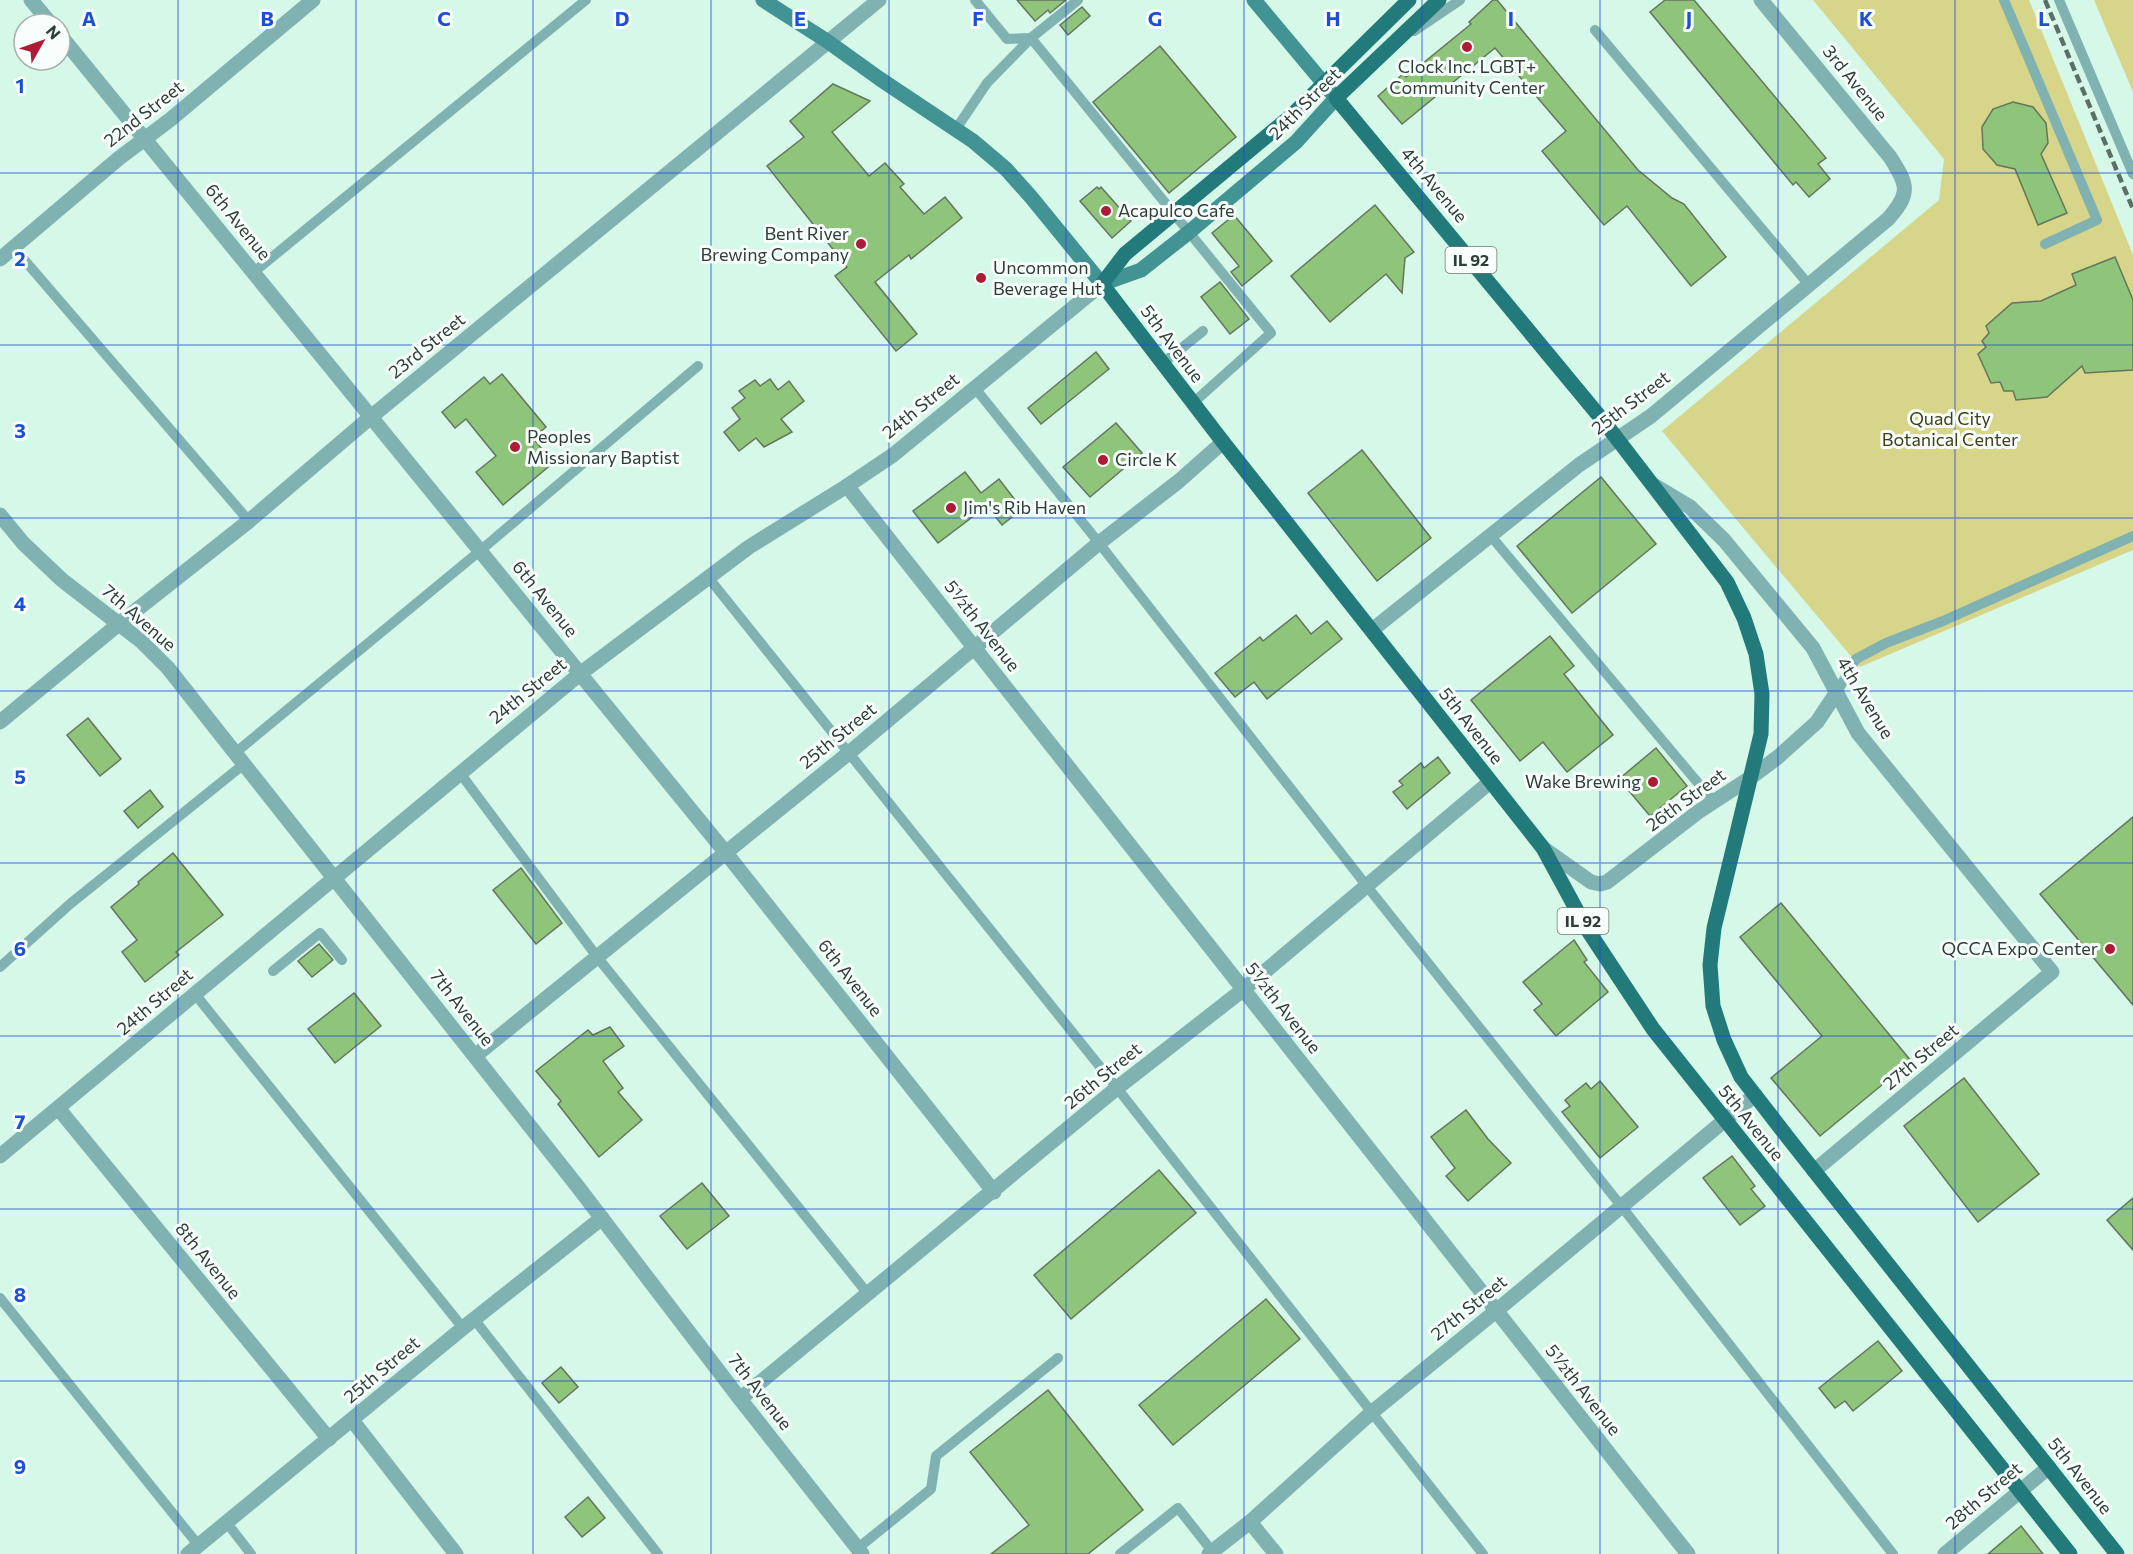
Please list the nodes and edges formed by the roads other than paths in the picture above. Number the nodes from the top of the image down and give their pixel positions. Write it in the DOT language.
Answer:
graph roads {
  1 [pos="313,0"];
  2 [pos="586,0"];
  3 [pos="763,0"];
  4 [pos="879,0"];
  5 [pos="975,0"];
  6 [pos="1078,0"];
  7 [pos="1254,0"];
  8 [pos="1409,0"];
  9 [pos="1439,0"];
  10 [pos="1460,0"];
  11 [pos="1761,0"];
  12 [pos="2004,0"];
  13 [pos="2059,0"];
  14 [pos="1595,30"];
  15 [pos="1031,38"];
  16 [pos="827,41"];
  17 [pos="1389,48"];
  18 [pos="72,50"];
  19 [pos="1323,84"];
  20 [pos="1336,98"];
  21 [pos="956,129"];
  22 [pos="145,139"];
  23 [pos="2133,174"];
  24 [pos="1904,198"];
  25 [pos="1173,215"];
  26 [pos="1188,233"];
  27 [pos="2045,244"];
  28 [pos="14,248"];
  29 [pos="0,259"];
  30 [pos="254,272"];
  31 [pos="1102,284"];
  32 [pos="1809,285"];
  33 [pos="1203,330"];
  34 [pos="1162,363"];
  35 [pos="698,366"];
  36 [pos="975,387"];
  37 [pos="1193,403"];
  38 [pos="372,416"];
  39 [pos="1605,423"];
  40 [pos="1618,439"];
  41 [pos="1223,442"];
  42 [pos="847,486"];
  43 [pos="1654,486"];
  44 [pos="0,515"];
  45 [pos="249,521"];
  46 [pos="1490,535"];
  47 [pos="2133,536"];
  48 [pos="1099,543"];
  49 [pos="481,550"];
  50 [pos="708,577"];
  51 [pos="120,623"];
  52 [pos="1372,630"];
  53 [pos="975,649"];
  54 [pos="581,674"];
  55 [pos="1837,692"];
  56 [pos="0,723"];
  57 [pos="850,752"];
  58 [pos="239,759"];
  59 [pos="460,772"];
  60 [pos="1750,778"];
  61 [pos="1490,782"];
  62 [pos="1714,802"];
  63 [pos="1543,848"];
  64 [pos="726,853"];
  65 [pos="333,878"];
  66 [pos="1366,885"];
  67 [pos="598,958"];
  68 [pos="342,960"];
  69 [pos="0,967"];
  70 [pos="273,971"];
  71 [pos="2052,972"];
  72 [pos="1244,989"];
  73 [pos="195,994"];
  74 [pos="475,1056"];
  75 [pos="1117,1088"];
  76 [pos="1755,1095"];
  77 [pos="58,1108"];
  78 [pos="1723,1120"];
  79 [pos="0,1156"];
  80 [pos="1814,1171"];
  81 [pos="994,1192"];
  82 [pos="1622,1207"];
  83 [pos="602,1218"];
  84 [pos="868,1294"];
  85 [pos="0,1298"];
  86 [pos="1496,1311"];
  87 [pos="468,1324"];
  88 [pos="1058,1358"];
  89 [pos="740,1399"];
  90 [pos="1371,1413"];
  91 [pos="352,1420"];
  92 [pos="329,1439"];
  93 [pos="2049,1467"];
  94 [pos="2020,1490"];
  95 [pos="1250,1522"];
  96 [pos="227,1523"];
  97 [pos="193,1550"];
  98 [pos="860,1551"];
  99 [pos="1211,1553"];
  100 [pos="251,1554"];
  101 [pos="456,1554"];
  102 [pos="658,1554"];
  103 [pos="1120,1554"];
  104 [pos="1276,1554"];
  105 [pos="1483,1554"];
  106 [pos="1688,1554"];
  107 [pos="1893,1554"];
  108 [pos="1945,1554"];
  109 [pos="2070,1554"];
  110 [pos="2117,1554"];
  1 -- 22 [label="street, 22nd Street"];
  2 -- 30 [label="lane"];
  3 -- 16 [label="main road, 5th Avenue"];
  4 -- 16 [label="street, 23rd Street"];
  5 -- 15 [label="lane"];
  6 -- 15 [label="lane"];
  7 -- 19 [label="main road, 4th Avenue"];
  8 -- 19 [label="main road, 24th Street"];
  9 -- 17 [label="main road, 24th Street"];
  10 -- 17 [label="lane"];
  11 -- 24 [label="street, 3rd Avenue"];
  12 -- 27 [label="lane"];
  13 -- 23 [label="lane"];
  14 -- 32 [label="lane"];
  15 -- 21 [label="lane"];
  15 -- 25 [label="lane"];
  16 -- 21 [label="main road, 5th Avenue"];
  16 -- 38 [label="street, 23rd Street"];
  17 -- 20 [label="main road, 24th Street"];
  18 -- 22 [label="street, 6th Avenue"];
  19 -- 20 [label="main road, 4th Avenue"];
  19 -- 25 [label="main road, 24th Street"];
  20 -- 26 [label="main road, 24th Street"];
  20 -- 39 [label="main road, 4th Avenue / IL 92"];
  21 -- 31 [label="main road, 5th Avenue"];
  22 -- 28 [label="street, 22nd Street"];
  22 -- 30 [label="street, 6th Avenue"];
  24 -- 32 [label="street, 25th Street"];
  25 -- 26 [label="lane"];
  25 -- 31 [label="main road, 24th Street"];
  26 -- 31 [label="main road, 24th Street"];
  26 -- 37 [label="lane"];
  28 -- 29 [label="street, 22nd Street"];
  28 -- 45 [label="lane"];
  30 -- 38 [label="street, 6th Avenue"];
  31 -- 34 [label="main road, 5th Avenue / IL 92"];
  31 -- 36 [label="street, 24th Street"];
  32 -- 40 [label="street, 25th Street"];
  33 -- 34 [label="lane"];
  34 -- 37 [label="main road, 5th Avenue / IL 92"];
  35 -- 49 [label="lane"];
  36 -- 42 [label="street, 24th Street"];
  36 -- 48 [label="lane"];
  37 -- 41 [label="main road, 5th Avenue / IL 92"];
  38 -- 45 [label="street, 23rd Street"];
  38 -- 49 [label="street, 6th Avenue"];
  39 -- 40 [label="main road, 5th Avenue / IL 92"];
  40 -- 43 [label="main road, 5th Avenue / IL 92"];
  40 -- 46 [label="street, 25th Street"];
  41 -- 48 [label="street, 25th Street"];
  41 -- 52 [label="main road, 5th Avenue / IL 92"];
  42 -- 50 [label="street, 24th Street"];
  42 -- 53 [label="street, 5½th Avenue"];
  43 -- 55 [label="street, 4th Avenue"];
  43 -- 60 [label="main road, 5th Avenue / IL 92"];
  44 -- 51 [label="street, 7th Avenue"];
  45 -- 51 [label="street, 23rd Street"];
  46 -- 52 [label="street, 25th Street"];
  46 -- 62 [label="lane"];
  47 -- 55 [label="lane"];
  48 -- 53 [label="street, 25th Street"];
  48 -- 66 [label="lane"];
  49 -- 54 [label="street, 6th Avenue"];
  49 -- 58 [label="lane"];
  50 -- 54 [label="street, 24th Street"];
  50 -- 57 [label="lane"];
  51 -- 56 [label="street, 23rd Street"];
  51 -- 58 [label="street, 7th Avenue"];
  52 -- 61 [label="main road, 5th Avenue / IL 92"];
  53 -- 57 [label="street, 25th Street"];
  53 -- 72 [label="street, 5½th Avenue"];
  54 -- 59 [label="street, 24th Street"];
  54 -- 64 [label="street, 6th Avenue"];
  55 -- 60 [label="street, 26th Street"];
  55 -- 71 [label="street, 4th Avenue"];
  57 -- 64 [label="street, 25th Street"];
  57 -- 75 [label="lane"];
  58 -- 65 [label="street, 7th Avenue"];
  58 -- 69 [label="lane"];
  59 -- 65 [label="street, 24th Street"];
  59 -- 67 [label="lane"];
  60 -- 62 [label="street, 26th Street"];
  60 -- 76 [label="main road, 5th Avenue / IL 92"];
  61 -- 63 [label="main road, 5th Avenue / IL 92"];
  61 -- 66 [label="street, 26th Street"];
  62 -- 63 [label="street, 26th Street"];
  63 -- 78 [label="main road, 5th Avenue / IL 92"];
  64 -- 67 [label="street, 25th Street"];
  64 -- 81 [label="street, 6th Avenue"];
  65 -- 73 [label="street, 24th Street"];
  65 -- 74 [label="street, 7th Avenue"];
  66 -- 72 [label="street, 26th Street"];
  66 -- 82 [label="lane"];
  67 -- 74 [label="street, 25th Street"];
  67 -- 84 [label="lane"];
  68 -- 70 [label="lane"];
  71 -- 80 [label="street, 27th Street"];
  72 -- 75 [label="street, 26th Street"];
  72 -- 86 [label="street, 5½th Avenue"];
  73 -- 77 [label="street, 24th Street"];
  73 -- 87 [label="lane"];
  74 -- 83 [label="street, 7th Avenue"];
  75 -- 81 [label="street, 26th Street"];
  75 -- 90 [label="lane"];
  76 -- 78 [label="street, 27th Street"];
  76 -- 80 [label="main road, 5th Avenue / IL 92"];
  77 -- 79 [label="street, 24th Street"];
  77 -- 92 [label="street, 8th Avenue"];
  78 -- 82 [label="street, 27th Street"];
  78 -- 94 [label="main road, 5th Avenue / IL 92"];
  80 -- 93 [label="main road, 5th Avenue / IL 92"];
  81 -- 84 [label="street, 26th Street"];
  82 -- 86 [label="street, 27th Street"];
  82 -- 107 [label="lane"];
  83 -- 87 [label="street, 25th Street"];
  83 -- 89 [label="street, 7th Avenue"];
  84 -- 89 [label="street, 26th Street"];
  85 -- 97 [label="lane"];
  86 -- 90 [label="street, 27th Street"];
  86 -- 106 [label="street, 5½th Avenue"];
  87 -- 91 [label="street, 25th Street"];
  87 -- 102 [label="lane"];
  88 -- 98 [label="lane"];
  89 -- 98 [label="street, 7th Avenue"];
  90 -- 95 [label="street, 27th Street"];
  90 -- 105 [label="lane"];
  91 -- 92 [label="street, 25th Street"];
  91 -- 101 [label="street"];
  92 -- 96 [label="street, 25th Street"];
  93 -- 94 [label="street, 28th Street"];
  93 -- 110 [label="main road, 5th Avenue / IL 92"];
  94 -- 108 [label="street, 28th Street"];
  94 -- 109 [label="main road, 5th Avenue / IL 92"];
  95 -- 99 [label="street, 27th Street"];
  95 -- 104 [label="street"];
  96 -- 97 [label="street, 25th Street"];
  96 -- 100 [label="lane"];
  99 -- 103 [label="lane"];
}
